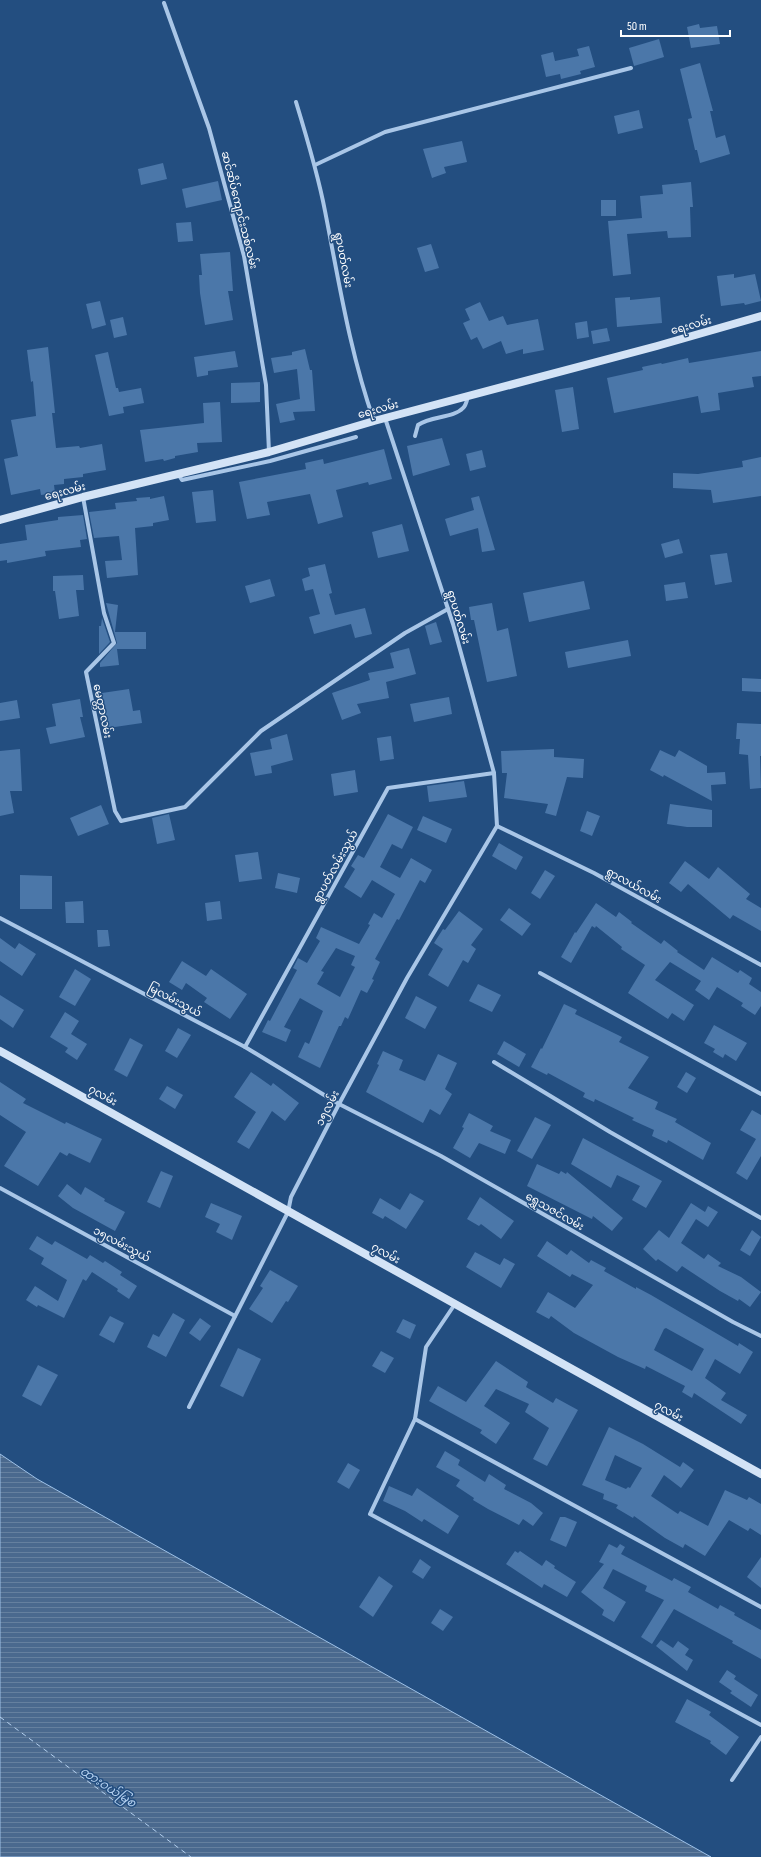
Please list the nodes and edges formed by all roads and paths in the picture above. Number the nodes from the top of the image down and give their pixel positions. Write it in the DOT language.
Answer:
graph roads {
  1 [pos="164,3"];
  2 [pos="631,68"];
  3 [pos="296,102"];
  4 [pos="315,165"];
  5 [pos="761,316"];
  6 [pos="469,396"];
  7 [pos="385,418"];
  8 [pos="374,421"];
  9 [pos="415,436"];
  10 [pos="356,437"];
  11 [pos="269,452"];
  12 [pos="177,474"];
  13 [pos="83,497"];
  14 [pos="0,520"];
  15 [pos="448,609"];
  16 [pos="494,773"];
  17 [pos="497,826"];
  18 [pos="0,918"];
  19 [pos="761,964"];
  20 [pos="540,973"];
  21 [pos="245,1047"];
  22 [pos="0,1051"];
  23 [pos="494,1062"];
  24 [pos="761,1094"];
  25 [pos="339,1104"];
  26 [pos="0,1188"];
  27 [pos="288,1212"];
  28 [pos="761,1218"];
  29 [pos="455,1304"];
  30 [pos="236,1316"];
  31 [pos="761,1336"];
  32 [pos="189,1407"];
  33 [pos="415,1419"];
  34 [pos="761,1474"];
  35 [pos="761,1607"];
  36 [pos="761,1725"];
  37 [pos="761,1737"];
  38 [pos="732,1780"];
  1 -- 11 [label="street, ဆင်ဆိပ်ကျောင်းသစ်လမ်း"];
  2 -- 4 [label="street"];
  3 -- 4 [label="street, ရွာပတ်လမ်း"];
  4 -- 8 [label="street, ရွာပတ်လမ်း"];
  5 -- 6 [label="street, ရေးလမ်း"];
  6 -- 7 [label="street, ရေးလမ်း"];
  6 -- 9 [label="street"];
  7 -- 8 [label="street, ရေးလမ်း"];
  7 -- 15 [label="street, ရွာပတ်လမ်း"];
  8 -- 11 [label="street, ရေးလမ်း"];
  10 -- 12 [label="street"];
  11 -- 12 [label="street, ရေးလမ်း"];
  12 -- 13 [label="street, ရေးလမ်း"];
  13 -- 14 [label="street, ရေးလမ်း"];
  13 -- 15 [label="street, မေတ္တာလမ်း"];
  15 -- 16 [label="street, ရွာပတ်လမ်း"];
  16 -- 17 [label="street, ရွာပတ်လမ်း"];
  16 -- 21 [label="street, ရွာပတ်လမ်းသွယ်"];
  17 -- 19 [label="street, ရွာလယ်လမ်း"];
  17 -- 25 [label="street, ၁၅လမ်း"];
  18 -- 21 [label="street, မြလမ်းသွယ်"];
  20 -- 24 [label="street"];
  21 -- 25 [label="street, မြလမ်းသွယ်"];
  22 -- 27 [label="street, ၇လမ်း"];
  23 -- 28 [label="street"];
  25 -- 27 [label="street, ၁၅လမ်း"];
  25 -- 31 [label="street, ရွှေသဇင်လမ်း"];
  26 -- 30 [label="street, ၁၅လမ်းသွယ်"];
  27 -- 29 [label="street, ၇လမ်း"];
  27 -- 30 [label="street, ၁၅လမ်း"];
  29 -- 33 [label="street"];
  29 -- 34 [label="street, ၇လမ်း"];
  30 -- 32 [label="street, ၁၅လမ်း"];
  33 -- 35 [label="street"];
  33 -- 36 [label="street"];
  37 -- 38 [label="street"];
}
